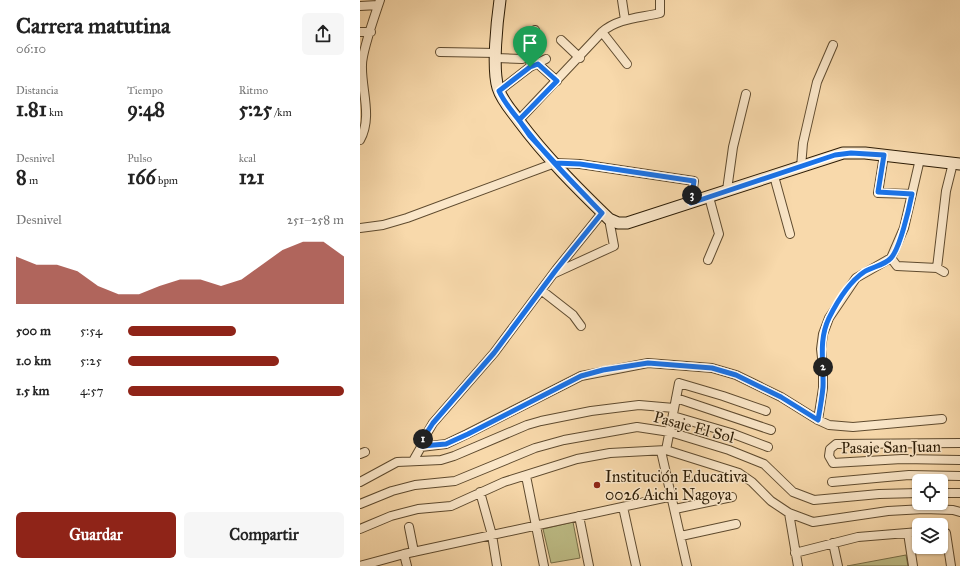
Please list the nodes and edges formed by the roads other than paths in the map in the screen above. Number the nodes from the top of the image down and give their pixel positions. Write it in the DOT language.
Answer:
graph roads {
  1 [pos="500,0"];
  2 [pos="622,0"];
  3 [pos="660,0"];
  4 [pos="379,2"];
  5 [pos="360,6"];
  6 [pos="625,20"];
  7 [pos="535,30"];
  8 [pos="360,32"];
  9 [pos="371,32"];
  10 [pos="602,32"];
  11 [pos="561,40"];
  12 [pos="834,45"];
  13 [pos="363,46"];
  14 [pos="440,52"];
  15 [pos="496,55"];
  16 [pos="580,58"];
  17 [pos="522,59"];
  18 [pos="546,59"];
  19 [pos="627,64"];
  20 [pos="534,66"];
  21 [pos="361,76"];
  22 [pos="557,81"];
  23 [pos="499,91"];
  24 [pos="746,94"];
  25 [pos="363,104"];
  26 [pos="519,120"];
  27 [pos="360,140"];
  28 [pos="884,155"];
  29 [pos="920,159"];
  30 [pos="555,163"];
  31 [pos="956,164"];
  32 [pos="801,167"];
  33 [pos="774,176"];
  34 [pos="728,190"];
  35 [pos="912,194"];
  36 [pos="709,197"];
  37 [pos="691,203"];
  38 [pos="606,216"];
  39 [pos="360,228"];
  40 [pos="790,234"];
  41 [pos="891,258"];
  42 [pos="708,260"];
  43 [pos="553,274"];
  44 [pos="541,290"];
  45 [pos="581,326"];
  46 [pos="676,398"];
  47 [pos="766,411"];
  48 [pos="673,412"];
  49 [pos="942,419"];
  50 [pos="818,420"];
  51 [pos="771,430"];
  52 [pos="670,432"];
  53 [pos="960,443"];
  54 [pos="422,446"];
  55 [pos="768,447"];
  56 [pos="663,450"];
  57 [pos="960,460"];
  58 [pos="413,461"];
  59 [pos="526,476"];
  60 [pos="960,476"];
  61 [pos="360,482"];
  62 [pos="832,482"];
  63 [pos="480,492"];
  64 [pos="912,493"];
  65 [pos="948,493"];
  66 [pos="960,493"];
  67 [pos="672,496"];
  68 [pos="732,497"];
  69 [pos="360,504"];
  70 [pos="623,507"];
  71 [pos="675,509"];
  72 [pos="960,512"];
  73 [pos="789,513"];
  74 [pos="579,516"];
  75 [pos="736,524"];
  76 [pos="409,526"];
  77 [pos="535,526"];
  78 [pos="360,529"];
  79 [pos="908,533"];
  80 [pos="912,533"];
  81 [pos="492,535"];
  82 [pos="681,536"];
  83 [pos="833,543"];
  84 [pos="948,546"];
  85 [pos="414,552"];
  86 [pos="795,553"];
  87 [pos="404,554"];
  88 [pos="360,566"];
  89 [pos="407,566"];
  90 [pos="497,566"];
  91 [pos="544,566"];
  92 [pos="589,566"];
  93 [pos="636,566"];
  94 [pos="687,566"];
  95 [pos="798,566"];
  96 [pos="838,566"];
  97 [pos="913,566"];
  98 [pos="951,566"];
  1 -- 15 [label="street"];
  2 -- 6 [label="street"];
  3 -- 6 [label="street"];
  4 -- 5 [label="street"];
  4 -- 9 [label="street"];
  6 -- 10 [label="street"];
  7 -- 20 [label="street"];
  8 -- 9 [label="street"];
  9 -- 13 [label="street"];
  10 -- 16 [label="street"];
  10 -- 19 [label="street"];
  11 -- 16 [label="street"];
  12 -- 32 [label="street"];
  13 -- 21 [label="street"];
  14 -- 15 [label="street"];
  15 -- 17 [label="street"];
  15 -- 23 [label="street"];
  16 -- 22 [label="street"];
  18 -- 20 [label="street"];
  20 -- 22 [label="street"];
  20 -- 23 [label="street"];
  21 -- 25 [label="street"];
  22 -- 26 [label="street"];
  23 -- 26 [label="street"];
  24 -- 34 [label="street"];
  25 -- 27 [label="street"];
  26 -- 30 [label="street"];
  28 -- 29 [label="street"];
  28 -- 32 [label="street"];
  28 -- 35 [label="street"];
  29 -- 31 [label="street"];
  29 -- 35 [label="street"];
  30 -- 37 [label="street"];
  30 -- 38 [label="street"];
  30 -- 39 [label="street"];
  31 -- 41 [label="street"];
  32 -- 33 [label="street"];
  33 -- 34 [label="street"];
  33 -- 40 [label="street"];
  34 -- 36 [label="street"];
  35 -- 41 [label="street"];
  36 -- 37 [label="street"];
  36 -- 42 [label="street"];
  37 -- 38 [label="street"];
  38 -- 43 [label="street"];
  38 -- 43 [label="street"];
  41 -- 50 [label="street"];
  43 -- 44 [label="street"];
  44 -- 45 [label="street"];
  44 -- 54 [label="street"];
  46 -- 47 [label="street"];
  46 -- 48 [label="street"];
  46 -- 51 [label="street"];
  48 -- 52 [label="street"];
  48 -- 55 [label="street"];
  48 -- 58 [label="street"];
  49 -- 50 [label="street"];
  50 -- 54 [label="street"];
  52 -- 56 [label="street"];
  52 -- 64 [label="street, Pasaje El Sol"];
  52 -- 69 [label="street, Pasaje El Sol"];
  53 -- 57 [label="street, Pasaje San Juan"];
  54 -- 58 [label="street"];
  56 -- 59 [label="street"];
  56 -- 67 [label="street"];
  56 -- 73 [label="street"];
  58 -- 61 [label="street"];
  59 -- 63 [label="street"];
  59 -- 77 [label="street"];
  60 -- 62 [label="street"];
  63 -- 78 [label="street"];
  63 -- 81 [label="street"];
  65 -- 66 [label="street"];
  67 -- 70 [label="street"];
  67 -- 71 [label="street"];
  68 -- 71 [label="street"];
  70 -- 74 [label="street"];
  70 -- 93 [label="street"];
  71 -- 82 [label="street"];
  72 -- 73 [label="street"];
  73 -- 86 [label="street"];
  74 -- 77 [label="street"];
  74 -- 92 [label="street"];
  75 -- 82 [label="street"];
  76 -- 85 [label="street"];
  77 -- 81 [label="street"];
  77 -- 91 [label="street"];
  79 -- 80 [label="street"];
  79 -- 83 [label="street"];
  79 -- 97 [label="street"];
  81 -- 85 [label="street"];
  81 -- 90 [label="street"];
  82 -- 94 [label="street"];
  83 -- 86 [label="street"];
  83 -- 96 [label="street"];
  84 -- 98 [label="street"];
  85 -- 87 [label="street"];
  86 -- 95 [label="street"];
  87 -- 88 [label="street"];
  87 -- 89 [label="street"];
}
